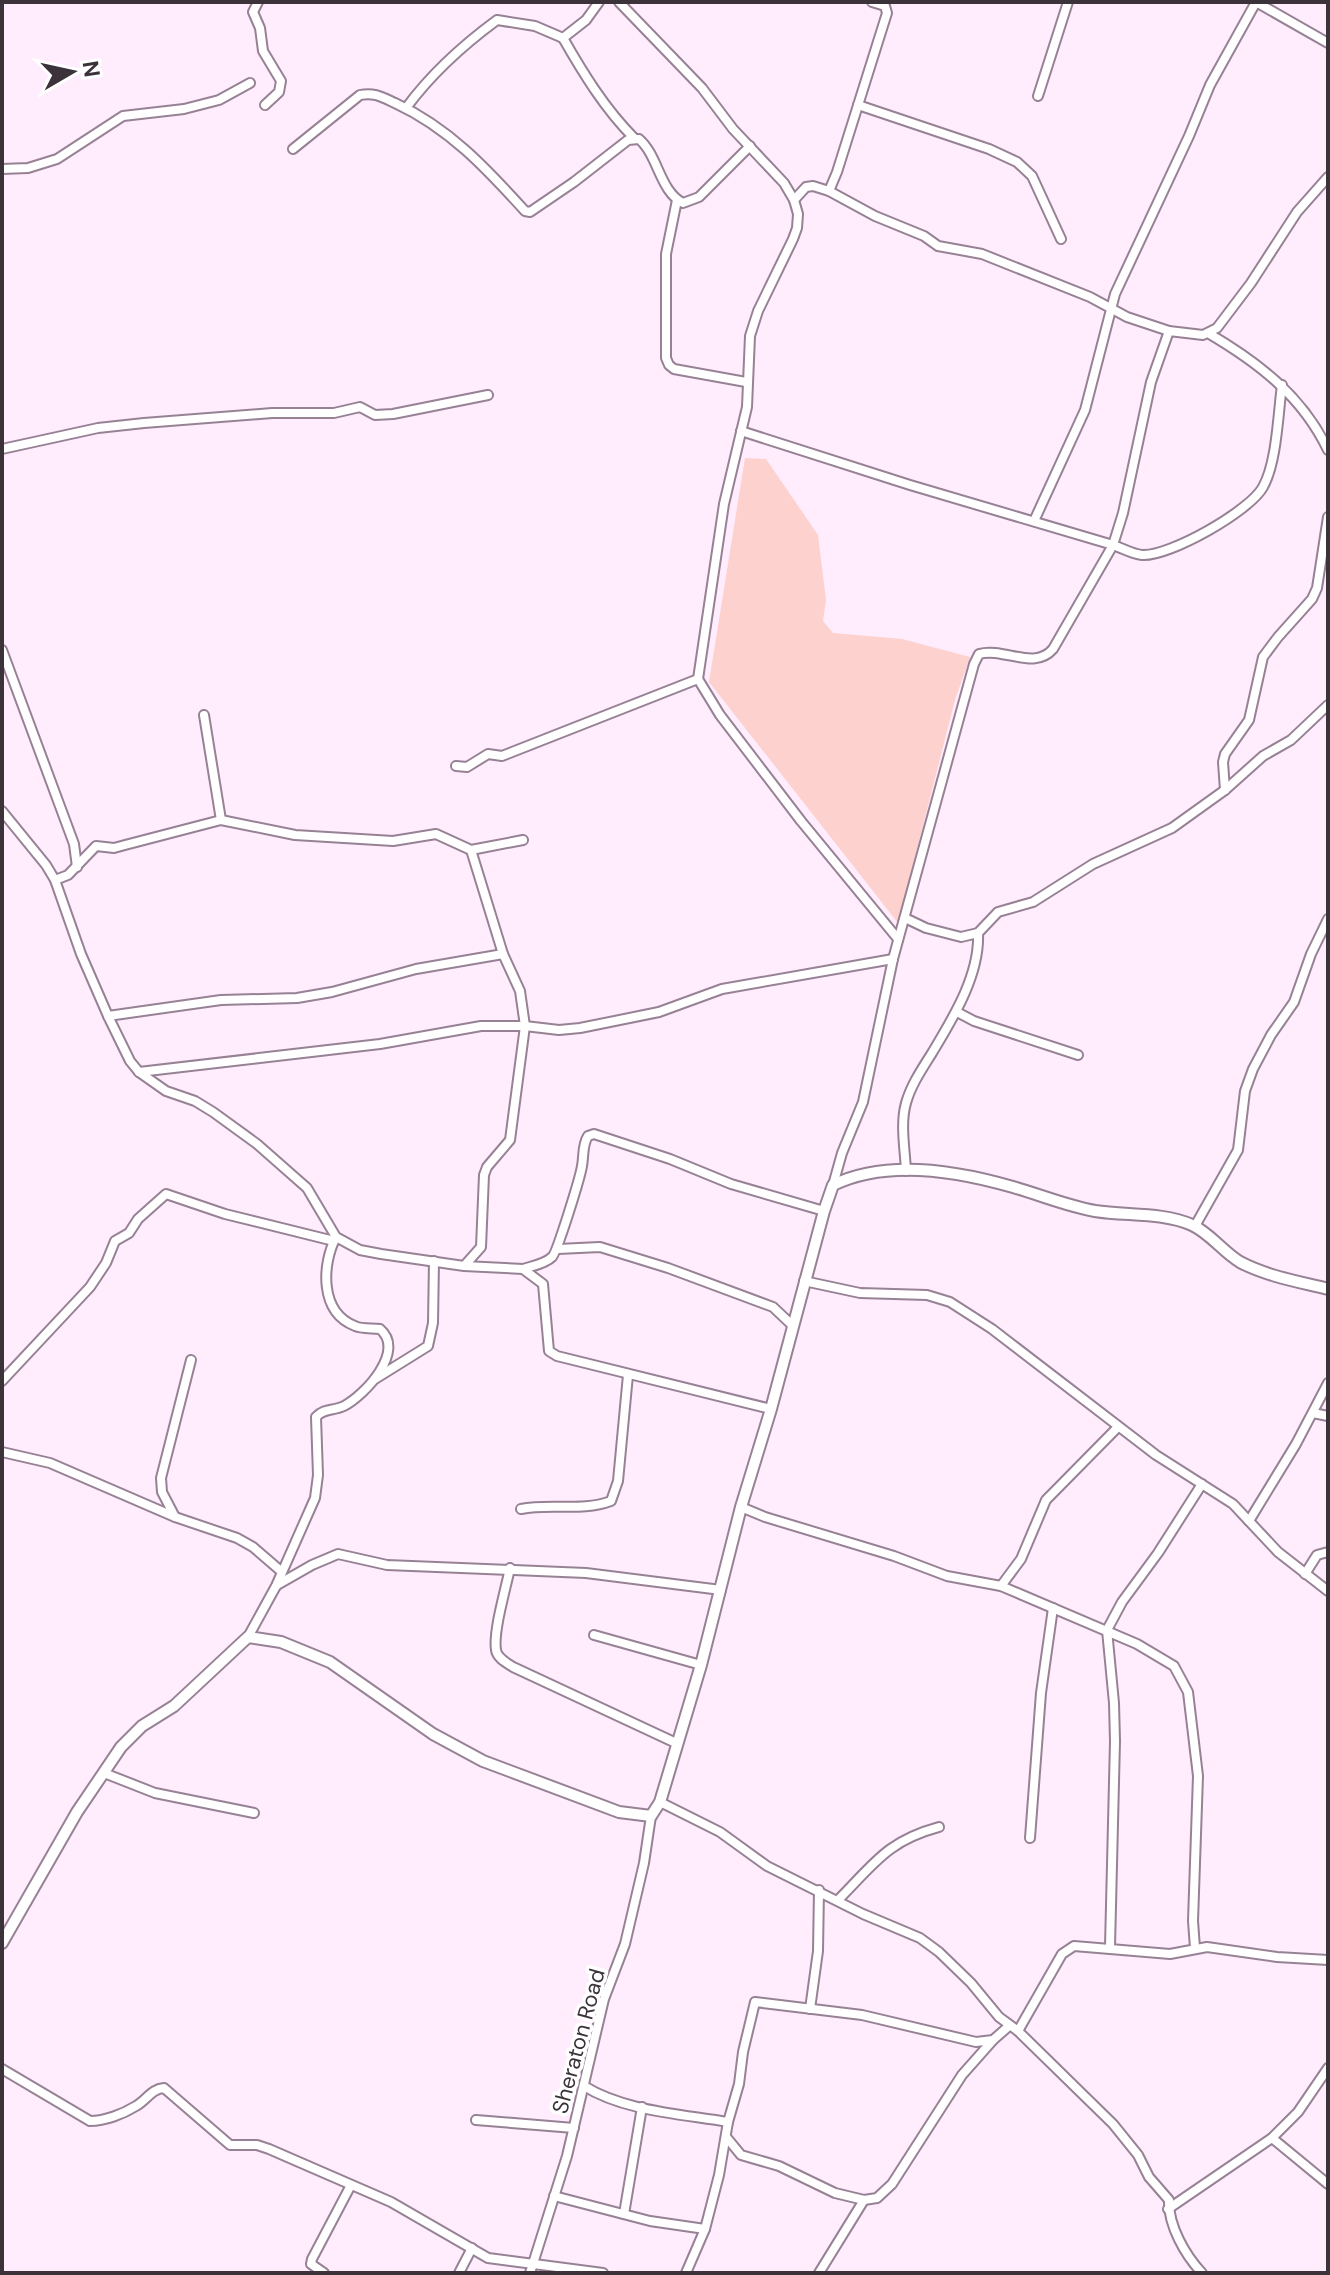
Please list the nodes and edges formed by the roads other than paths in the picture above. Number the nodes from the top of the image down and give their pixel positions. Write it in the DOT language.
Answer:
graph roads {
  1 [pos="258,2"];
  2 [pos="599,2"];
  3 [pos="619,2"];
  4 [pos="872,2"];
  5 [pos="1068,2"];
  6 [pos="1256,2"];
  7 [pos="886,4"];
  8 [pos="563,38"];
  9 [pos="1328,43"];
  10 [pos="250,83"];
  11 [pos="1038,96"];
  12 [pos="265,105"];
  13 [pos="858,105"];
  14 [pos="406,108"];
  15 [pos="634,138"];
  16 [pos="750,146"];
  17 [pos="293,149"];
  18 [pos="2,169"];
  19 [pos="1328,177"];
  20 [pos="829,191"];
  21 [pos="677,200"];
  22 [pos="794,200"];
  23 [pos="1061,239"];
  24 [pos="1110,307"];
  25 [pos="1169,331"];
  26 [pos="1208,333"];
  27 [pos="746,382"];
  28 [pos="1282,385"];
  29 [pos="488,395"];
  30 [pos="1328,424"];
  31 [pos="1317,428"];
  32 [pos="741,431"];
  33 [pos="2,449"];
  34 [pos="1328,450"];
  35 [pos="1328,517"];
  36 [pos="1034,521"];
  37 [pos="1113,545"];
  38 [pos="2,650"];
  39 [pos="698,679"];
  40 [pos="1328,705"];
  41 [pos="204,715"];
  42 [pos="456,766"];
  43 [pos="1225,790"];
  44 [pos="2,811"];
  45 [pos="221,820"];
  46 [pos="523,840"];
  47 [pos="471,850"];
  48 [pos="77,867"];
  49 [pos="55,880"];
  50 [pos="905,918"];
  51 [pos="1328,919"];
  52 [pos="978,933"];
  53 [pos="898,939"];
  54 [pos="503,954"];
  55 [pos="893,959"];
  56 [pos="957,1012"];
  57 [pos="108,1016"];
  58 [pos="525,1026"];
  59 [pos="1078,1055"];
  60 [pos="139,1072"];
  61 [pos="906,1171"];
  62 [pos="833,1185"];
  63 [pos="824,1211"];
  64 [pos="1195,1226"];
  65 [pos="335,1239"];
  66 [pos="558,1249"];
  67 [pos="434,1261"];
  68 [pos="464,1266"];
  69 [pos="523,1269"];
  70 [pos="804,1281"];
  71 [pos="1328,1289"];
  72 [pos="792,1325"];
  73 [pos="191,1360"];
  74 [pos="628,1375"];
  75 [pos="374,1379"];
  76 [pos="2,1381"];
  77 [pos="1328,1383"];
  78 [pos="771,1409"];
  79 [pos="1313,1413"];
  80 [pos="1328,1416"];
  81 [pos="1117,1428"];
  82 [pos="2,1452"];
  83 [pos="1202,1484"];
  84 [pos="741,1507"];
  85 [pos="521,1509"];
  86 [pos="175,1517"];
  87 [pos="1249,1521"];
  88 [pos="1328,1552"];
  89 [pos="510,1568"];
  90 [pos="282,1572"];
  91 [pos="1305,1574"];
  92 [pos="276,1586"];
  93 [pos="1001,1586"];
  94 [pos="721,1590"];
  95 [pos="1328,1591"];
  96 [pos="1053,1608"];
  97 [pos="1107,1630"];
  98 [pos="594,1635"];
  99 [pos="248,1637"];
  100 [pos="701,1665"];
  101 [pos="676,1743"];
  102 [pos="104,1773"];
  103 [pos="660,1802"];
  104 [pos="254,1813"];
  105 [pos="651,1816"];
  106 [pos="939,1827"];
  107 [pos="1030,1838"];
  108 [pos="819,1890"];
  109 [pos="838,1900"];
  110 [pos="2,1943"];
  111 [pos="1110,1947"];
  112 [pos="1195,1948"];
  113 [pos="1328,1960"];
  114 [pos="810,2009"];
  115 [pos="1014,2029"];
  116 [pos="993,2040"];
  117 [pos="1328,2068"];
  118 [pos="2,2069"];
  119 [pos="584,2086"];
  120 [pos="642,2107"];
  121 [pos="476,2120"];
  122 [pos="728,2122"];
  123 [pos="574,2128"];
  124 [pos="727,2138"];
  125 [pos="1272,2138"];
  126 [pos="1328,2184"];
  127 [pos="351,2185"];
  128 [pos="554,2196"];
  129 [pos="864,2200"];
  130 [pos="1168,2209"];
  131 [pos="624,2214"];
  132 [pos="705,2229"];
  133 [pos="472,2248"];
  134 [pos="533,2262"];
  135 [pos="324,2273"];
  136 [pos="459,2273"];
  137 [pos="530,2273"];
  138 [pos="603,2273"];
  139 [pos="686,2273"];
  140 [pos="819,2273"];
  141 [pos="1202,2273"];
  1 -- 12 [label="street"];
  2 -- 8 [label="street"];
  3 -- 16 [label="street"];
  4 -- 7 [label="street"];
  5 -- 11 [label="street"];
  6 -- 9 [label="street"];
  6 -- 24 [label="street"];
  7 -- 13 [label="street"];
  8 -- 14 [label="street"];
  8 -- 15 [label="street"];
  10 -- 18 [label="street"];
  13 -- 20 [label="street"];
  13 -- 23 [label="street"];
  14 -- 15 [label="street"];
  14 -- 17 [label="street"];
  15 -- 21 [label="street"];
  16 -- 21 [label="street"];
  16 -- 22 [label="street"];
  19 -- 26 [label="street"];
  20 -- 22 [label="street"];
  20 -- 24 [label="street"];
  21 -- 27 [label="street"];
  22 -- 27 [label="street"];
  24 -- 25 [label="street"];
  24 -- 36 [label="street"];
  25 -- 26 [label="street"];
  25 -- 37 [label="street"];
  26 -- 28 [label="street"];
  27 -- 32 [label="street"];
  28 -- 31 [label="street"];
  28 -- 37 [label="street"];
  29 -- 33 [label="street"];
  30 -- 31 [label="street"];
  31 -- 34 [label="street"];
  32 -- 36 [label="street"];
  32 -- 39 [label="street"];
  35 -- 43 [label="street"];
  36 -- 37 [label="street"];
  37 -- 50 [label="street"];
  38 -- 48 [label="street"];
  39 -- 42 [label="street"];
  39 -- 53 [label="street"];
  40 -- 43 [label="street"];
  41 -- 45 [label="street"];
  43 -- 52 [label="street"];
  44 -- 49 [label="street"];
  45 -- 47 [label="street"];
  45 -- 48 [label="street"];
  46 -- 47 [label="street"];
  47 -- 54 [label="street"];
  48 -- 49 [label="street"];
  49 -- 57 [label="street"];
  50 -- 52 [label="street"];
  50 -- 53 [label="street"];
  51 -- 64 [label="street"];
  52 -- 56 [label="street"];
  53 -- 55 [label="street"];
  54 -- 57 [label="street"];
  54 -- 58 [label="street"];
  55 -- 58 [label="street"];
  55 -- 62 [label="street"];
  56 -- 59 [label="street"];
  56 -- 61 [label="street"];
  57 -- 60 [label="street"];
  58 -- 60 [label="street"];
  58 -- 68 [label="street"];
  60 -- 65 [label="street"];
  61 -- 62 [label="street"];
  61 -- 64 [label="street"];
  62 -- 63 [label="street"];
  63 -- 66 [label="street"];
  63 -- 70 [label="street"];
  64 -- 71 [label="street"];
  65 -- 67 [label="street"];
  65 -- 75 [label="street"];
  65 -- 76 [label="street"];
  66 -- 69 [label="street"];
  66 -- 72 [label="street"];
  67 -- 68 [label="street"];
  67 -- 75 [label="street"];
  68 -- 69 [label="street"];
  69 -- 74 [label="street"];
  70 -- 72 [label="street"];
  70 -- 81 [label="street"];
  72 -- 78 [label="street"];
  73 -- 86 [label="street"];
  74 -- 78 [label="street"];
  74 -- 85 [label="street"];
  75 -- 90 [label="street"];
  77 -- 79 [label="street"];
  78 -- 84 [label="street"];
  79 -- 80 [label="street"];
  79 -- 87 [label="street"];
  81 -- 83 [label="street"];
  81 -- 93 [label="street"];
  82 -- 86 [label="street"];
  83 -- 87 [label="street"];
  83 -- 97 [label="street"];
  84 -- 93 [label="street"];
  84 -- 94 [label="street"];
  86 -- 90 [label="street"];
  87 -- 91 [label="street"];
  88 -- 91 [label="street"];
  89 -- 92 [label="street"];
  89 -- 94 [label="street"];
  89 -- 101 [label="street"];
  90 -- 92 [label="street"];
  91 -- 95 [label="street"];
  92 -- 99 [label="street"];
  93 -- 96 [label="street"];
  94 -- 100 [label="street"];
  96 -- 97 [label="street"];
  96 -- 107 [label="street"];
  97 -- 111 [label="street"];
  97 -- 112 [label="street"];
  98 -- 100 [label="street"];
  99 -- 102 [label="street"];
  99 -- 105 [label="street"];
  100 -- 101 [label="street"];
  101 -- 103 [label="street"];
  102 -- 104 [label="street"];
  102 -- 110 [label="street"];
  103 -- 105 [label="street"];
  103 -- 108 [label="street"];
  105 -- 119 [label="street, Sheraton Road"];
  106 -- 109 [label="street"];
  108 -- 109 [label="street"];
  108 -- 114 [label="street"];
  109 -- 115 [label="street"];
  111 -- 112 [label="street"];
  111 -- 115 [label="street"];
  112 -- 113 [label="street"];
  114 -- 116 [label="street"];
  114 -- 122 [label="street"];
  115 -- 116 [label="street"];
  115 -- 130 [label="street"];
  116 -- 129 [label="street"];
  117 -- 125 [label="street"];
  118 -- 127 [label="street"];
  119 -- 120 [label="street"];
  119 -- 123 [label="street, Sheraton Road"];
  120 -- 122 [label="street"];
  120 -- 131 [label="street"];
  121 -- 123 [label="street"];
  122 -- 124 [label="street"];
  123 -- 128 [label="street, Sheraton Road"];
  124 -- 129 [label="street"];
  124 -- 132 [label="street"];
  125 -- 126 [label="street"];
  125 -- 130 [label="street"];
  127 -- 133 [label="street"];
  127 -- 135 [label="street"];
  128 -- 131 [label="street"];
  128 -- 134 [label="street, Sheraton Road"];
  129 -- 140 [label="street"];
  130 -- 141 [label="street"];
  131 -- 132 [label="street"];
  132 -- 139 [label="street"];
  133 -- 134 [label="street"];
  133 -- 136 [label="street"];
  134 -- 137 [label="street, Sheraton Road"];
  134 -- 138 [label="street"];
}
